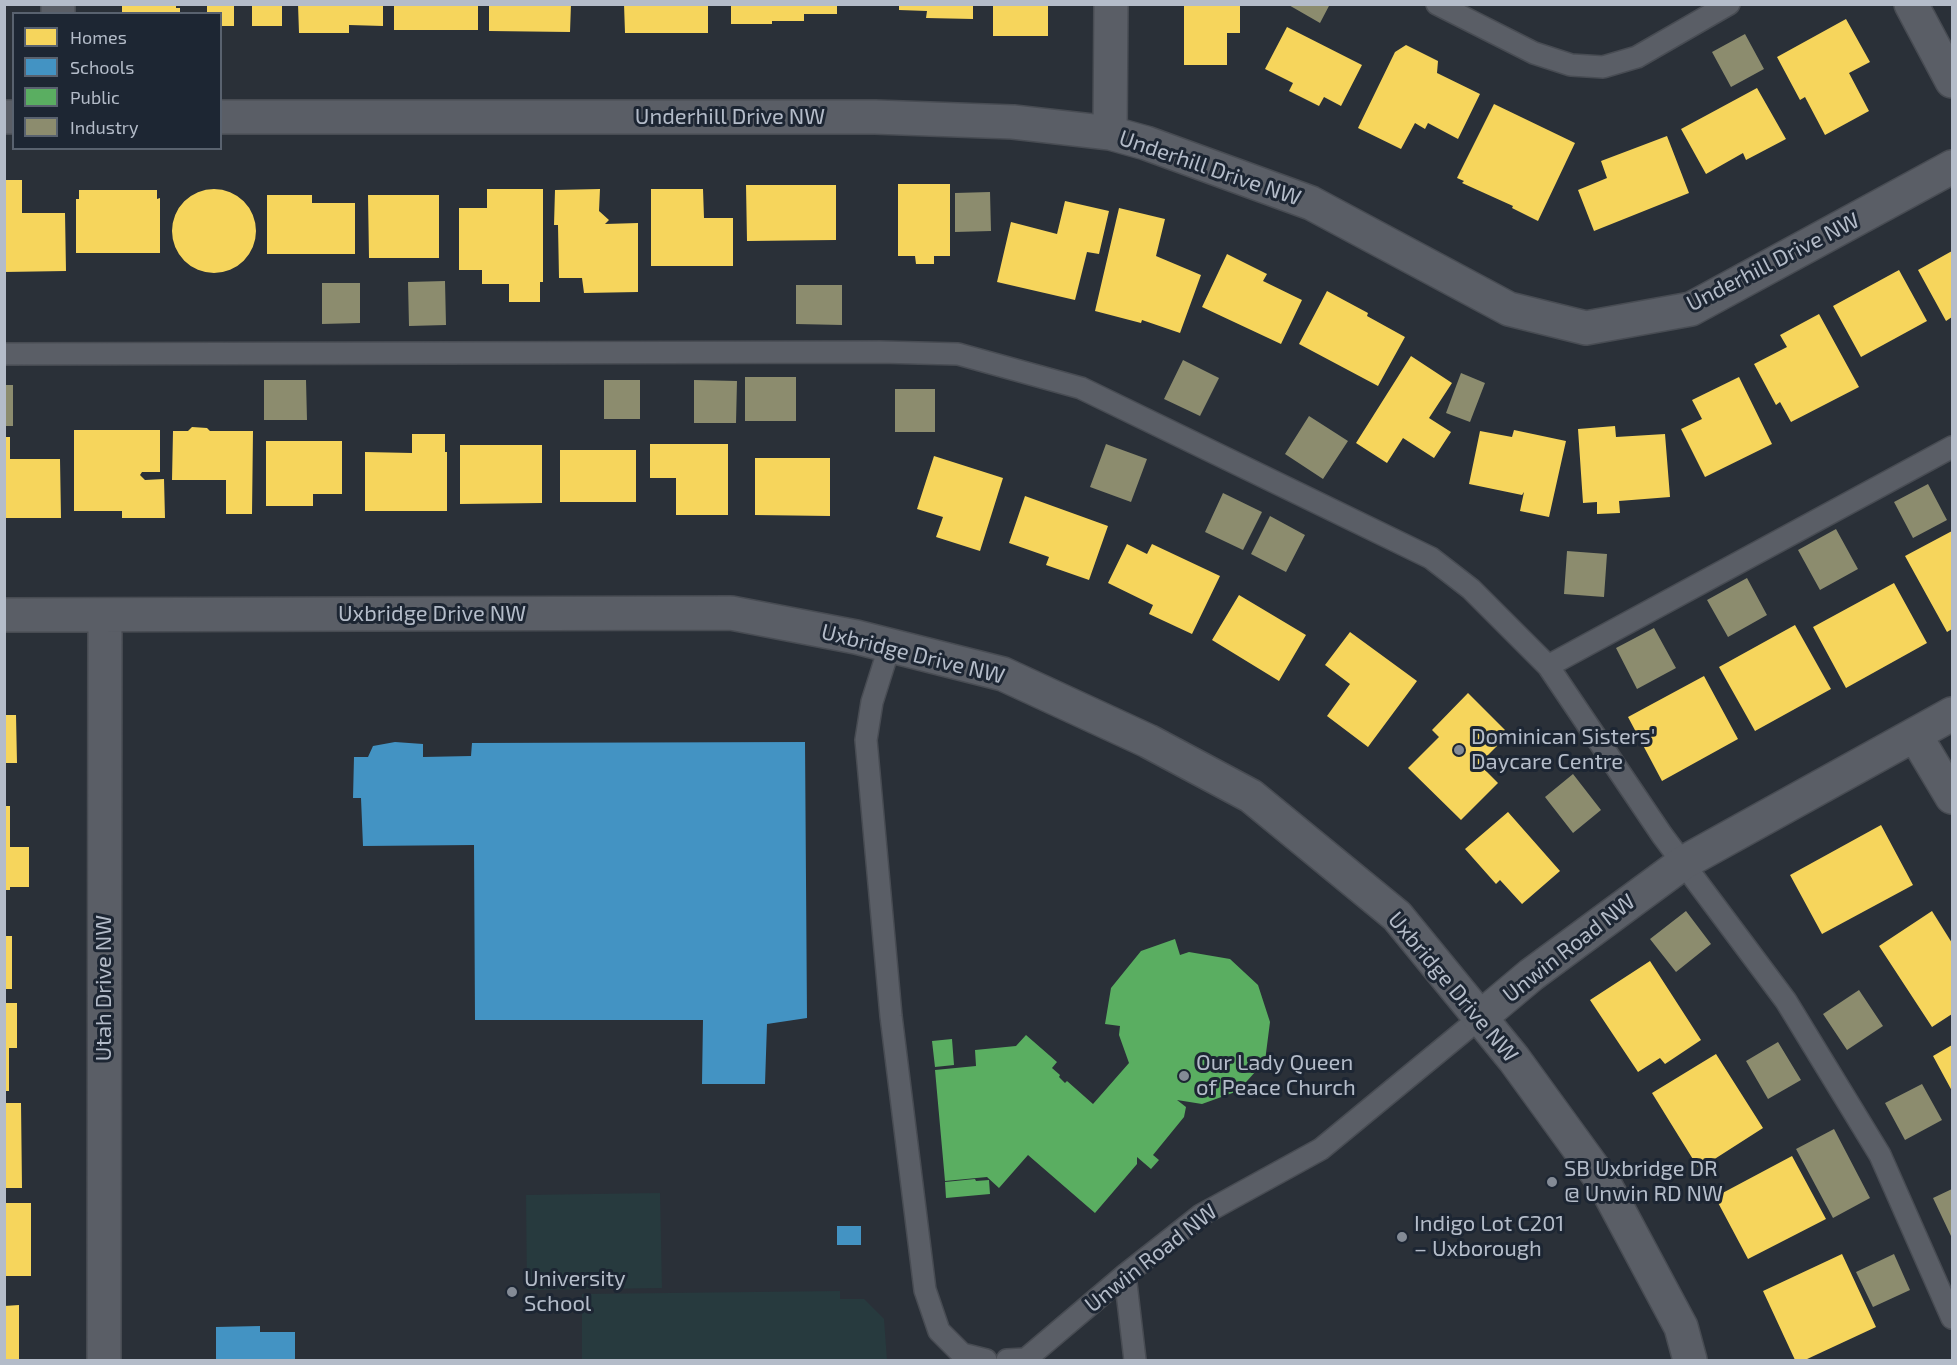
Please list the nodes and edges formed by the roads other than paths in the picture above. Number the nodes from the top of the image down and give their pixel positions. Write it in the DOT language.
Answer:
graph roads {
  1 [pos="1111,4"];
  2 [pos="1437,4"];
  3 [pos="1729,4"];
  4 [pos="1911,4"];
  5 [pos="1953,81"];
  6 [pos="222,117"];
  7 [pos="1110,133"];
  8 [pos="1953,167"];
  9 [pos="4,354"];
  10 [pos="1953,447"];
  11 [pos="4,615"];
  12 [pos="105,615"];
  13 [pos="890,645"];
  14 [pos="1548,666"];
  15 [pos="1953,714"];
  16 [pos="1916,735"];
  17 [pos="1953,796"];
  18 [pos="1683,863"];
  19 [pos="1481,1017"];
  20 [pos="1125,1275"];
  21 [pos="1953,1318"];
  22 [pos="104,1360"];
  23 [pos="986,1360"];
  24 [pos="1007,1360"];
  25 [pos="1135,1360"];
  26 [pos="1690,1360"];
  1 -- 7 [label="street"];
  2 -- 3 [label="lane"];
  4 -- 5 [label="street"];
  6 -- 7 [label="street, Underhill Drive NW"];
  7 -- 8 [label="street, Underhill Drive NW"];
  9 -- 14 [label="lane"];
  10 -- 14 [label="lane"];
  11 -- 12 [label="street, Uxbridge Drive NW"];
  12 -- 13 [label="street, Uxbridge Drive NW"];
  12 -- 22 [label="street, Utah Drive NW"];
  13 -- 19 [label="street, Uxbridge Drive NW"];
  13 -- 23 [label="lane"];
  14 -- 18 [label="lane"];
  15 -- 16 [label="street, Unwin Road NW"];
  16 -- 17 [label="street"];
  16 -- 18 [label="street, Unwin Road NW"];
  18 -- 19 [label="street, Unwin Road NW"];
  18 -- 21 [label="lane"];
  19 -- 20 [label="lane, Unwin Road NW"];
  19 -- 26 [label="street, Uxbridge Drive NW"];
  20 -- 24 [label="lane, Unwin Road NW"];
  20 -- 25 [label="lane"];
}
